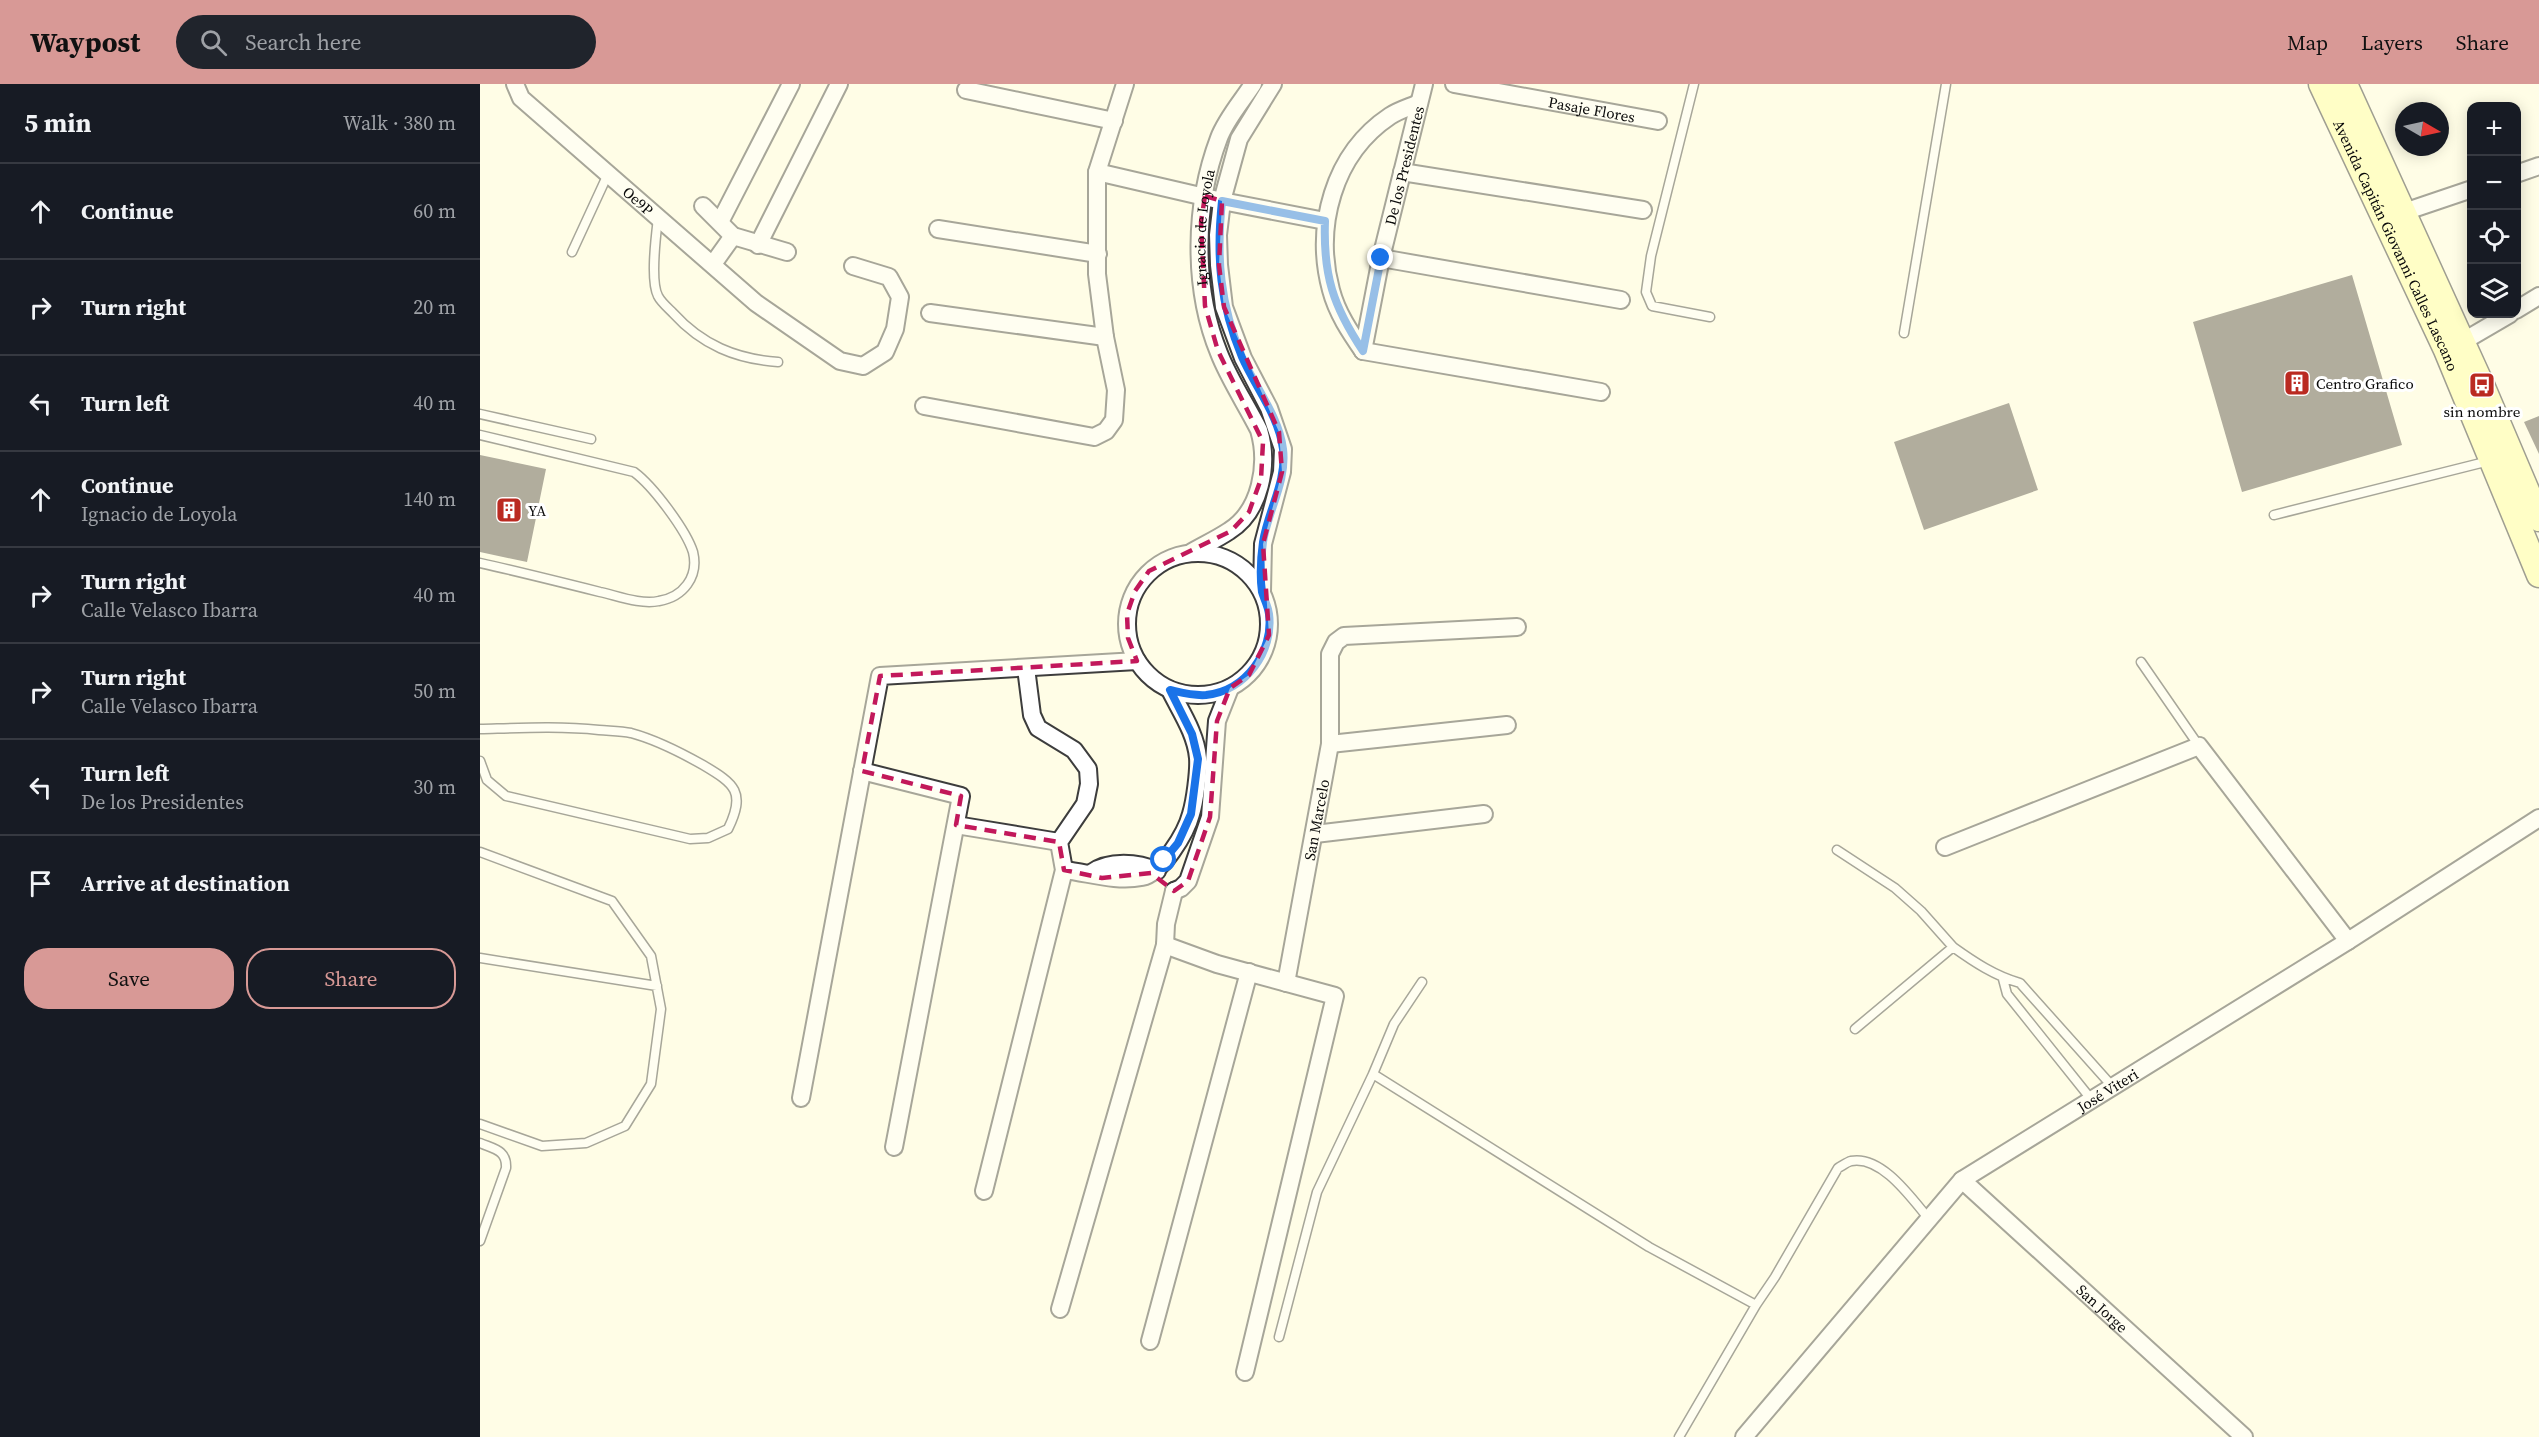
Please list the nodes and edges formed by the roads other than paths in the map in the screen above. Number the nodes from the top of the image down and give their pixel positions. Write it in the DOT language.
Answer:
graph roads {
  1 [pos="791,84"];
  2 [pos="839,84"];
  3 [pos="1125,84"];
  4 [pos="1253,84"];
  5 [pos="1274,84"];
  6 [pos="1424,84"];
  7 [pos="1454,84"];
  8 [pos="1694,84"];
  9 [pos="1946,84"];
  10 [pos="2321,84"];
  11 [pos="2344,84"];
  12 [pos="966,90"];
  13 [pos="518,91"];
  14 [pos="1419,103"];
  15 [pos="1658,121"];
  16 [pos="1114,122"];
  17 [pos="2539,166"];
  18 [pos="1097,172"];
  19 [pos="1402,172"];
  20 [pos="608,173"];
  21 [pos="2521,173"];
  22 [pos="2467,191"];
  23 [pos="1205,196"];
  24 [pos="1222,201"];
  25 [pos="703,206"];
  26 [pos="1643,210"];
  27 [pos="2404,212"];
  28 [pos="658,217"];
  29 [pos="1325,221"];
  30 [pos="720,222"];
  31 [pos="938,229"];
  32 [pos="733,236"];
  33 [pos="758,245"];
  34 [pos="572,252"];
  35 [pos="787,252"];
  36 [pos="1098,254"];
  37 [pos="1381,258"];
  38 [pos="713,264"];
  39 [pos="853,266"];
  40 [pos="2539,296"];
  41 [pos="1621,300"];
  42 [pos="2521,307"];
  43 [pos="930,313"];
  44 [pos="1710,317"];
  45 [pos="2503,318"];
  46 [pos="1904,333"];
  47 [pos="1105,337"];
  48 [pos="2462,342"];
  49 [pos="1363,351"];
  50 [pos="1243,358"];
  51 [pos="778,362"];
  52 [pos="1224,364"];
  53 [pos="1601,392"];
  54 [pos="924,406"];
  55 [pos="480,414"];
  56 [pos="480,435"];
  57 [pos="591,439"];
  58 [pos="2492,460"];
  59 [pos="2274,515"];
  60 [pos="2539,519"];
  61 [pos="1192,552"];
  62 [pos="480,563"];
  63 [pos="2539,575"];
  64 [pos="1262,591"];
  65 [pos="1517,627"];
  66 [pos="1137,661"];
  67 [pos="2141,662"];
  68 [pos="1026,668"];
  69 [pos="1230,688"];
  70 [pos="1170,690"];
  71 [pos="1507,724"];
  72 [pos="480,729"];
  73 [pos="1330,744"];
  74 [pos="2199,746"];
  75 [pos="480,761"];
  76 [pos="862,771"];
  77 [pos="1484,814"];
  78 [pos="2539,818"];
  79 [pos="956,825"];
  80 [pos="1315,834"];
  81 [pos="1059,842"];
  82 [pos="1945,847"];
  83 [pos="1837,850"];
  84 [pos="480,852"];
  85 [pos="1064,870"];
  86 [pos="1157,871"];
  87 [pos="1174,891"];
  88 [pos="2348,942"];
  89 [pos="1166,945"];
  90 [pos="1953,947"];
  91 [pos="480,958"];
  92 [pos="1249,972"];
  93 [pos="2003,979"];
  94 [pos="1422,982"];
  95 [pos="1286,983"];
  96 [pos="657,987"];
  97 [pos="1855,1029"];
  98 [pos="1373,1074"];
  99 [pos="2112,1086"];
  100 [pos="801,1098"];
  101 [pos="2091,1099"];
  102 [pos="480,1124"];
  103 [pos="480,1143"];
  104 [pos="894,1147"];
  105 [pos="1962,1180"];
  106 [pos="984,1191"];
  107 [pos="1929,1219"];
  108 [pos="480,1241"];
  109 [pos="1756,1305"];
  110 [pos="1060,1309"];
  111 [pos="1279,1337"];
  112 [pos="1150,1341"];
  113 [pos="1245,1372"];
  114 [pos="1749,1435"];
  115 [pos="1679,1437"];
  116 [pos="2244,1437"];
  1 -- 30 [label="street"];
  2 -- 33 [label="street"];
  3 -- 16 [label="street"];
  4 -- 23 [label="street, Ignacio de Loyola"];
  5 -- 24 [label="street, Ignacio de Loyola"];
  6 -- 14 [label="street, De los Presidentes"];
  7 -- 15 [label="street, Pasaje Flores"];
  8 -- 44 [label="lane"];
  9 -- 46 [label="lane"];
  10 -- 58 [label="main road, Avenida Capitán Giovanni Calles Lascano"];
  11 -- 27 [label="main road, Avenida Capitán Giovanni Calles Lascano"];
  12 -- 16 [label="street"];
  13 -- 20 [label="street, Oe9P"];
  14 -- 19 [label="street, De los Presidentes"];
  14 -- 29 [label="street"];
  16 -- 18 [label="street"];
  17 -- 21 [label="street"];
  18 -- 23 [label="street"];
  18 -- 36 [label="street"];
  19 -- 26 [label="street"];
  19 -- 37 [label="street, De los Presidentes"];
  20 -- 28 [label="street, Oe9P"];
  20 -- 34 [label="lane"];
  22 -- 27 [label="street"];
  23 -- 24 [label="street"];
  23 -- 52 [label="street, Ignacio de Loyola"];
  24 -- 29 [label="street"];
  24 -- 50 [label="street, Ignacio de Loyola"];
  25 -- 30 [label="street"];
  27 -- 48 [label="main road, Avenida Capitán Giovanni Calles Lascano"];
  28 -- 38 [label="street, Oe9P"];
  28 -- 51 [label="lane"];
  29 -- 49 [label="street"];
  30 -- 32 [label="street"];
  31 -- 36 [label="street"];
  32 -- 33 [label="street"];
  32 -- 38 [label="street"];
  33 -- 35 [label="street"];
  36 -- 47 [label="street"];
  37 -- 41 [label="street"];
  37 -- 49 [label="street, De los Presidentes"];
  38 -- 39 [label="street, Oe9P"];
  40 -- 42 [label="street"];
  43 -- 47 [label="street"];
  45 -- 48 [label="street"];
  47 -- 54 [label="street"];
  48 -- 60 [label="main road, Avenida Capitán Giovanni Calles Lascano"];
  49 -- 53 [label="street"];
  50 -- 52 [label="street"];
  50 -- 64 [label="street, Ignacio de Loyola"];
  52 -- 61 [label="street, Ignacio de Loyola"];
  55 -- 57 [label="lane"];
  56 -- 62 [label="lane"];
  58 -- 59 [label="lane"];
  58 -- 63 [label="main road, Avenida Capitán Giovanni Calles Lascano"];
  61 -- 64 [label="street"];
  61 -- 66 [label="street"];
  64 -- 69 [label="street"];
  65 -- 73 [label="street, San Marcelo"];
  66 -- 68 [label="street"];
  66 -- 70 [label="street"];
  67 -- 74 [label="lane"];
  68 -- 76 [label="street"];
  68 -- 81 [label="street"];
  69 -- 70 [label="street"];
  69 -- 87 [label="street"];
  70 -- 86 [label="street"];
  71 -- 73 [label="street"];
  72 -- 75 [label="lane"];
  73 -- 80 [label="street, San Marcelo"];
  74 -- 82 [label="street"];
  74 -- 88 [label="street"];
  76 -- 79 [label="street"];
  76 -- 100 [label="street"];
  77 -- 80 [label="street"];
  78 -- 88 [label="street, José Viteri"];
  79 -- 81 [label="street"];
  79 -- 104 [label="street"];
  80 -- 95 [label="street, San Marcelo"];
  81 -- 85 [label="street"];
  83 -- 90 [label="lane"];
  84 -- 96 [label="lane"];
  85 -- 86 [label="street"];
  85 -- 106 [label="street"];
  86 -- 87 [label="street"];
  87 -- 89 [label="street"];
  88 -- 99 [label="street, José Viteri"];
  89 -- 92 [label="street"];
  89 -- 110 [label="street"];
  90 -- 93 [label="lane"];
  90 -- 97 [label="lane"];
  91 -- 96 [label="lane"];
  92 -- 95 [label="street"];
  92 -- 112 [label="street"];
  93 -- 99 [label="lane"];
  93 -- 101 [label="lane"];
  94 -- 98 [label="lane"];
  95 -- 113 [label="street"];
  96 -- 102 [label="lane"];
  98 -- 109 [label="lane"];
  98 -- 111 [label="lane"];
  99 -- 101 [label="street, José Viteri"];
  101 -- 105 [label="street, José Viteri"];
  103 -- 108 [label="lane"];
  105 -- 107 [label="street, José Viteri"];
  105 -- 116 [label="street, San Jorge"];
  107 -- 109 [label="lane"];
  107 -- 114 [label="street, José Viteri"];
  109 -- 115 [label="lane"];
}
